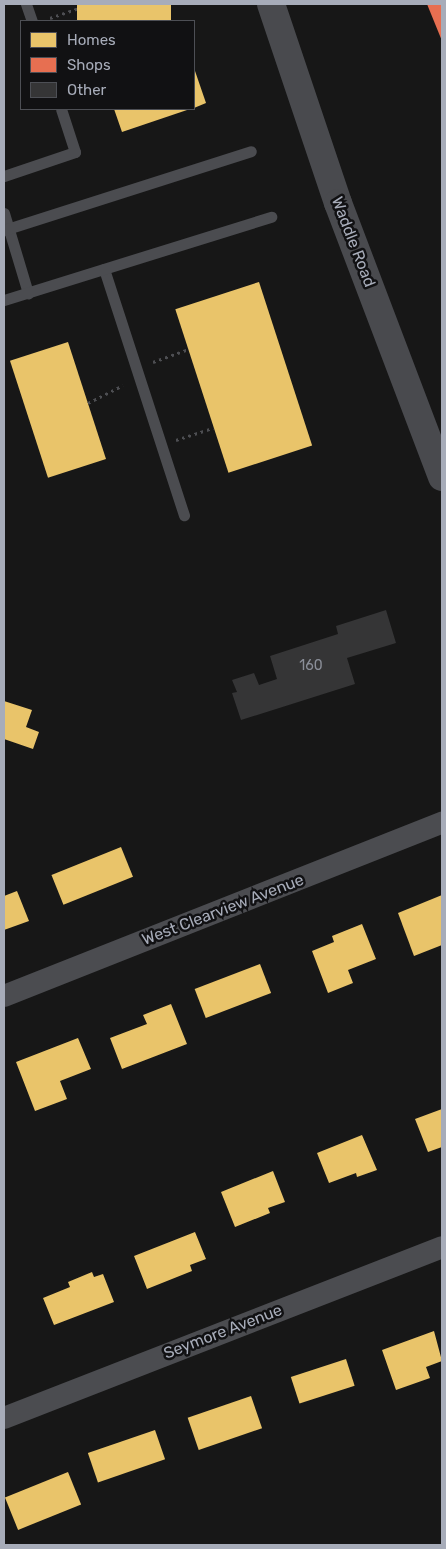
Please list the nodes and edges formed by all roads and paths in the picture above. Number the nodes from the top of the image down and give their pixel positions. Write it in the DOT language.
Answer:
graph roads {
  1 [pos="26,4"];
  2 [pos="271,4"];
  3 [pos="78,8"];
  4 [pos="47,19"];
  5 [pos="32,20"];
  6 [pos="61,110"];
  7 [pos="251,152"];
  8 [pos="4,176"];
  9 [pos="4,213"];
  10 [pos="271,217"];
  11 [pos="6,229"];
  12 [pos="104,269"];
  13 [pos="28,293"];
  14 [pos="4,300"];
  15 [pos="188,349"];
  16 [pos="138,373"];
  17 [pos="88,403"];
  18 [pos="213,428"];
  19 [pos="161,444"];
  20 [pos="442,477"];
  21 [pos="184,515"];
  22 [pos="442,824"];
  23 [pos="4,996"];
  24 [pos="442,1247"];
  25 [pos="4,1418"];
  1 -- 5 [label="lane"];
  2 -- 20 [label="main road, Waddle Road"];
  3 -- 4 [label="path"];
  6 -- 8 [label="lane"];
  7 -- 11 [label="lane"];
  9 -- 11 [label="lane"];
  10 -- 12 [label="lane"];
  11 -- 13 [label="lane"];
  12 -- 13 [label="lane"];
  12 -- 16 [label="lane"];
  13 -- 14 [label="lane"];
  15 -- 16 [label="path"];
  16 -- 17 [label="path"];
  16 -- 19 [label="lane"];
  18 -- 19 [label="path"];
  19 -- 21 [label="lane"];
  22 -- 23 [label="street, West Clearview Avenue"];
  24 -- 25 [label="street, Seymore Avenue"];
}
